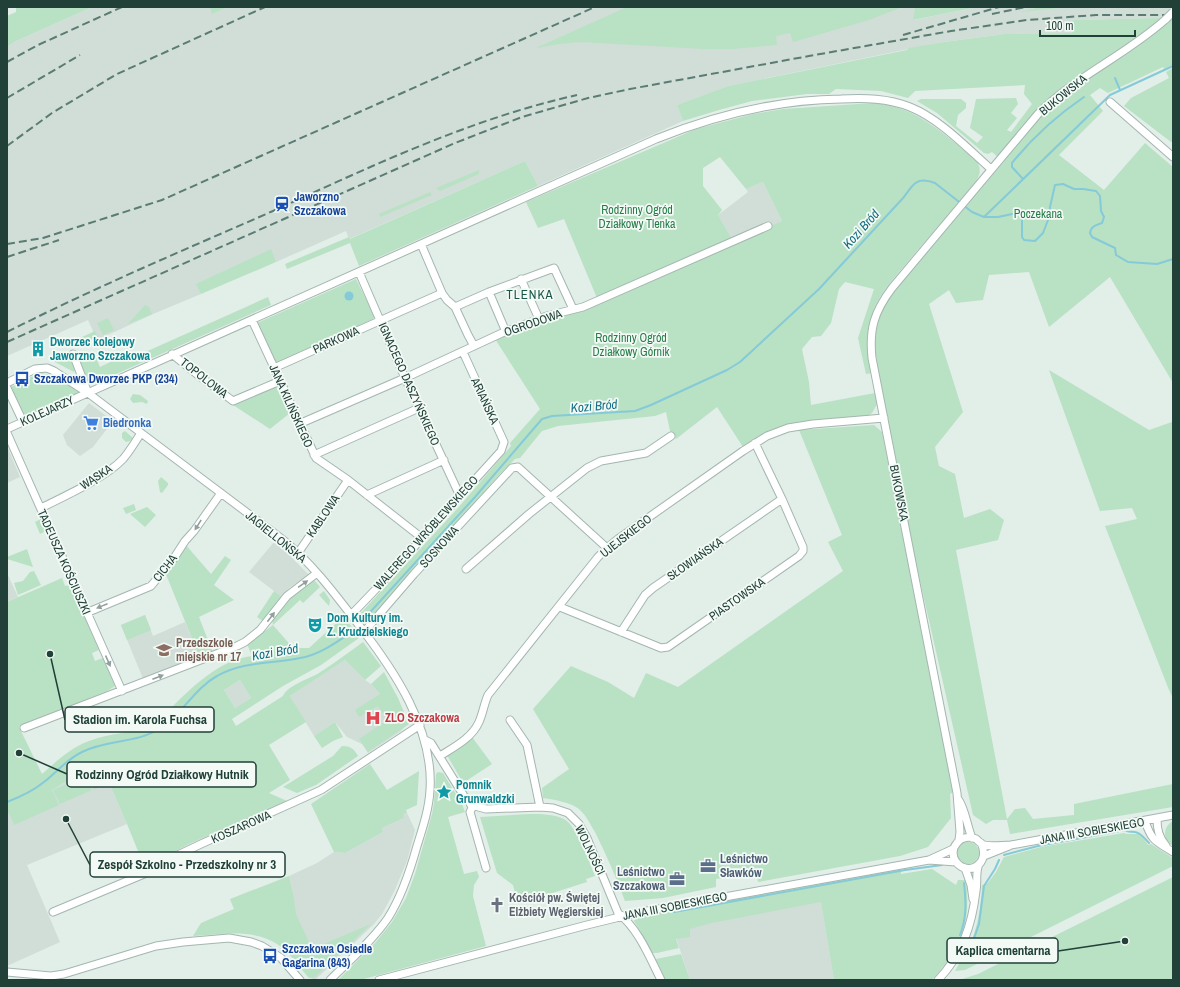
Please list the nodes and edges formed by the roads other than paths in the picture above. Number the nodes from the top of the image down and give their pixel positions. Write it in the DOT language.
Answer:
graph roads {
  1 [pos="1173,12"];
  2 [pos="1110,102"];
  3 [pos="1173,157"];
  4 [pos="992,169"];
  5 [pos="768,226"];
  6 [pos="421,244"];
  7 [pos="359,272"];
  8 [pos="521,280"];
  9 [pos="488,292"];
  10 [pos="442,293"];
  11 [pos="455,307"];
  12 [pos="573,310"];
  13 [pos="539,319"];
  14 [pos="252,320"];
  15 [pos="380,321"];
  16 [pos="506,332"];
  17 [pos="469,349"];
  18 [pos="73,354"];
  19 [pos="172,354"];
  20 [pos="274,368"];
  21 [pos="405,378"];
  22 [pos="280,381"];
  23 [pos="7,382"];
  24 [pos="7,388"];
  25 [pos="88,393"];
  26 [pos="420,408"];
  27 [pos="884,418"];
  28 [pos="23,422"];
  29 [pos="299,424"];
  30 [pos="7,429"];
  31 [pos="7,433"];
  32 [pos="141,433"];
  33 [pos="670,436"];
  34 [pos="755,443"];
  35 [pos="501,451"];
  36 [pos="314,456"];
  37 [pos="444,460"];
  38 [pos="348,480"];
  39 [pos="221,493"];
  40 [pos="367,495"];
  41 [pos="460,496"];
  42 [pos="551,497"];
  43 [pos="782,499"];
  44 [pos="41,508"];
  45 [pos="422,538"];
  46 [pos="607,548"];
  47 [pos="298,552"];
  48 [pos="466,569"];
  49 [pos="318,573"];
  50 [pos="560,607"];
  51 [pos="86,612"];
  52 [pos="352,616"];
  53 [pos="364,631"];
  54 [pos="621,632"];
  55 [pos="122,691"];
  56 [pos="510,720"];
  57 [pos="420,725"];
  58 [pos="24,728"];
  59 [pos="425,740"];
  60 [pos="441,759"];
  61 [pos="430,769"];
  62 [pos="958,799"];
  63 [pos="470,803"];
  64 [pos="540,807"];
  65 [pos="1173,815"];
  66 [pos="1157,819"];
  67 [pos="1145,821"];
  68 [pos="972,838"];
  69 [pos="959,840"];
  70 [pos="981,843"];
  71 [pos="1011,845"];
  72 [pos="953,849"];
  73 [pos="1171,850"];
  74 [pos="984,856"];
  75 [pos="929,860"];
  76 [pos="956,862"];
  77 [pos="979,864"];
  78 [pos="486,868"];
  79 [pos="965,868"];
  80 [pos="974,905"];
  81 [pos="53,912"];
  82 [pos="622,916"];
  83 [pos="7,972"];
  84 [pos="51,978"];
  85 [pos="300,980"];
  86 [pos="330,980"];
  87 [pos="379,980"];
  88 [pos="661,980"];
  89 [pos="938,980"];
  1 -- 4 [label="street, BUKOWSKA, bridge"];
  2 -- 3 [label="street"];
  4 -- 6 [label="street, KOLEJARZY"];
  4 -- 27 [label="street, BUKOWSKA"];
  5 -- 12 [label="street, OGRODOWA"];
  6 -- 7 [label="street, KOLEJARZY"];
  6 -- 10 [label="street"];
  7 -- 14 [label="street, KOLEJARZY"];
  7 -- 15 [label="street, IGNACEGO DASZYŃSKIEGO"];
  8 -- 9 [label="street"];
  8 -- 12 [label="street"];
  8 -- 13 [label="street"];
  9 -- 11 [label="street"];
  9 -- 16 [label="street"];
  10 -- 11 [label="street"];
  10 -- 15 [label="street, PARKOWA"];
  11 -- 17 [label="street, ARIAŃSKA"];
  12 -- 13 [label="street, OGRODOWA"];
  13 -- 16 [label="street, OGRODOWA"];
  14 -- 19 [label="street, KOLEJARZY"];
  14 -- 20 [label="street, JANA KILIŃSKIEGO"];
  15 -- 20 [label="street, PARKOWA"];
  15 -- 21 [label="street, IGNACEGO DASZYŃSKIEGO"];
  16 -- 17 [label="street, OGRODOWA"];
  17 -- 21 [label="street, OGRODOWA"];
  17 -- 35 [label="street, ARIAŃSKA"];
  18 -- 25 [label="street"];
  19 -- 22 [label="street, TOPOLOWA"];
  19 -- 25 [label="street, KOLEJARZY"];
  20 -- 22 [label="street, JANA KILIŃSKIEGO"];
  21 -- 26 [label="street, IGNACEGO DASZYŃSKIEGO"];
  21 -- 29 [label="street, OGRODOWA"];
  22 -- 29 [label="street, JANA KILIŃSKIEGO"];
  23 -- 25 [label="street, JAGIELLOŃSKA"];
  24 -- 28 [label="street"];
  25 -- 28 [label="street, KOLEJARZY"];
  25 -- 32 [label="street, JAGIELLOŃSKA"];
  26 -- 36 [label="street"];
  26 -- 37 [label="street, IGNACEGO DASZYŃSKIEGO"];
  27 -- 34 [label="street, UJEJSKIEGO"];
  27 -- 62 [label="street, BUKOWSKA"];
  28 -- 30 [label="street, KOLEJARZY"];
  29 -- 36 [label="street, JANA KILIŃSKIEGO"];
  31 -- 44 [label="street, TADEUSZA KOŚCIUSZKI"];
  32 -- 39 [label="street, JAGIELLOŃSKA"];
  32 -- 44 [label="street, WĄSKA"];
  33 -- 42 [label="street"];
  34 -- 43 [label="street, PIASTOWSKA"];
  34 -- 46 [label="street, UJEJSKIEGO"];
  35 -- 41 [label="street, WALEREGO WRÓBLEWSKIEGO"];
  36 -- 38 [label="street, JANA KILIŃSKIEGO"];
  37 -- 40 [label="street"];
  37 -- 41 [label="street, IGNACEGO DASZYŃSKIEGO"];
  38 -- 40 [label="street, JANA KILIŃSKIEGO"];
  38 -- 47 [label="street, KABLOWA"];
  39 -- 47 [label="street, JAGIELLOŃSKA"];
  39 -- 51 [label="street, CICHA, one-way"];
  40 -- 45 [label="street, JANA KILIŃSKIEGO"];
  41 -- 45 [label="street, WALEREGO WRÓBLEWSKIEGO"];
  42 -- 46 [label="street"];
  42 -- 48 [label="street"];
  42 -- 53 [label="street, SOSNOWA"];
  43 -- 54 [label="street, SŁOWIAŃSKA"];
  43 -- 54 [label="street, PIASTOWSKA"];
  44 -- 51 [label="street, TADEUSZA KOŚCIUSZKI"];
  45 -- 52 [label="street, WALEREGO WRÓBLEWSKIEGO"];
  46 -- 50 [label="street, UJEJSKIEGO"];
  47 -- 49 [label="street, JAGIELLOŃSKA"];
  49 -- 52 [label="street, JAGIELLOŃSKA"];
  55 -- 49 [label="street, one-way"];
  50 -- 54 [label="street, PIASTOWSKA"];
  50 -- 60 [label="street, UJEJSKIEGO"];
  51 -- 55 [label="street, TADEUSZA KOŚCIUSZKI, one-way"];
  52 -- 53 [label="street, JAGIELLOŃSKA"];
  53 -- 57 [label="street, JAGIELLOŃSKA"];
  55 -- 58 [label="street"];
  56 -- 64 [label="street"];
  57 -- 59 [label="street, JAGIELLOŃSKA"];
  57 -- 81 [label="street, KOSZAROWA"];
  59 -- 60 [label="street"];
  59 -- 61 [label="street, JAGIELLOŃSKA"];
  60 -- 61 [label="street, UJEJSKIEGO"];
  60 -- 63 [label="street"];
  61 -- 86 [label="street, JAGIELLOŃSKA"];
  62 -- 68 [label="street"];
  62 -- 69 [label="street"];
  63 -- 64 [label="street, WOLNOŚCI"];
  63 -- 78 [label="street"];
  64 -- 82 [label="street, WOLNOŚCI"];
  65 -- 66 [label="street, JANA III SOBIESKIEGO"];
  66 -- 67 [label="street, JANA III SOBIESKIEGO"];
  66 -- 73 [label="street"];
  67 -- 71 [label="street, JANA III SOBIESKIEGO"];
  67 -- 73 [label="street"];
  68 -- 69 [label="street"];
  68 -- 70 [label="street"];
  69 -- 72 [label="street"];
  70 -- 71 [label="street"];
  70 -- 74 [label="street"];
  71 -- 74 [label="street"];
  72 -- 75 [label="street"];
  72 -- 76 [label="street"];
  74 -- 77 [label="street"];
  75 -- 76 [label="street"];
  75 -- 82 [label="street, JANA III SOBIESKIEGO"];
  76 -- 79 [label="street"];
  77 -- 79 [label="street"];
  77 -- 80 [label="street"];
  79 -- 80 [label="street"];
  80 -- 89 [label="street"];
  82 -- 87 [label="street, JANA III SOBIESKIEGO"];
  82 -- 88 [label="street, WOLNOŚCI"];
  83 -- 84 [label="street"];
  84 -- 85 [label="street"];
}
